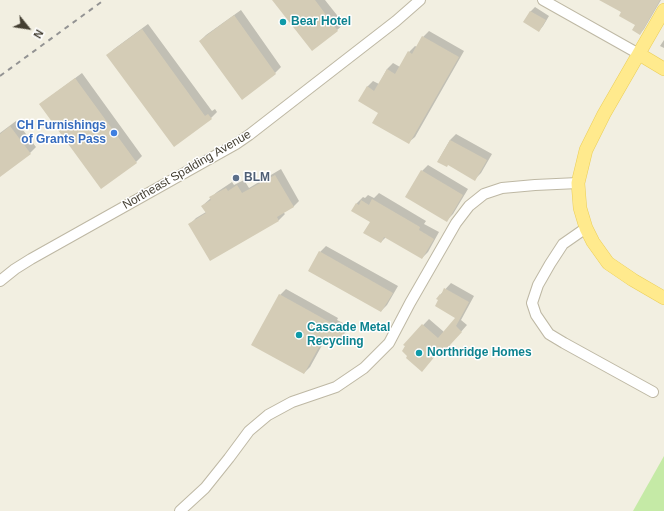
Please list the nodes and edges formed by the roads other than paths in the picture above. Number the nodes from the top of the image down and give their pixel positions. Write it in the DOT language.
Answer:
graph roads {
  1 [pos="420,0"];
  2 [pos="544,0"];
  3 [pos="664,10"];
  4 [pos="639,54"];
  5 [pos="664,69"];
  6 [pos="578,183"];
  7 [pos="586,228"];
  8 [pos="0,281"];
  9 [pos="664,298"];
  10 [pos="653,392"];
  11 [pos="184,510"];
  1 -- 8 [label="street, Northeast Spalding Avenue"];
  2 -- 4 [label="street"];
  3 -- 4 [label="main road"];
  4 -- 5 [label="main road"];
  4 -- 6 [label="main road"];
  6 -- 7 [label="main road"];
  6 -- 11 [label="street"];
  7 -- 9 [label="main road"];
  7 -- 10 [label="street"];
}
